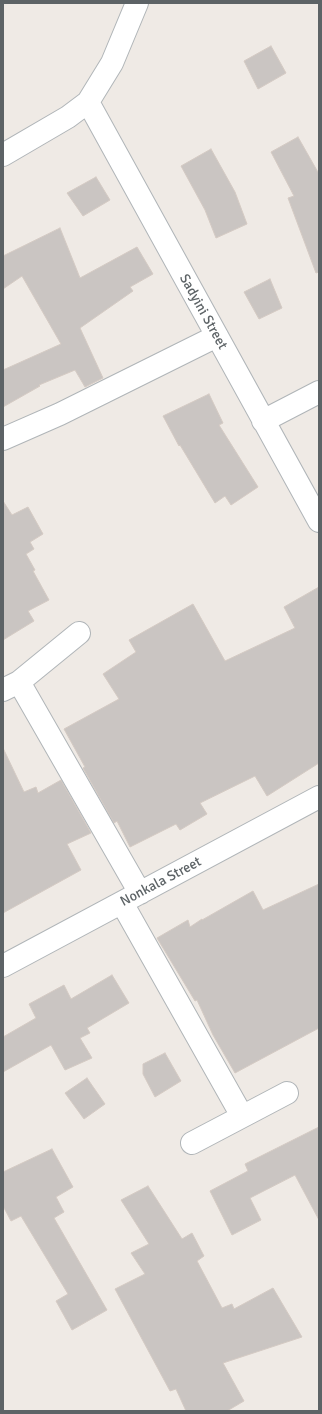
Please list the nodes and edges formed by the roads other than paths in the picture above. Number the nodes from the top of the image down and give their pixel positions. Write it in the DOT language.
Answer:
graph roads {
  1 [pos="137,3"];
  2 [pos="88,102"];
  3 [pos="3,155"];
  4 [pos="217,336"];
  5 [pos="319,392"];
  6 [pos="263,421"];
  7 [pos="3,439"];
  8 [pos="319,521"];
  9 [pos="79,633"];
  10 [pos="11,686"];
  11 [pos="319,796"];
  12 [pos="131,898"];
  13 [pos="3,966"];
  14 [pos="287,1093"];
  15 [pos="242,1116"];
  16 [pos="192,1144"];
  1 -- 2 [label="street"];
  2 -- 3 [label="street"];
  2 -- 4 [label="street, Sadyini Street"];
  4 -- 6 [label="street, Sadyini Street"];
  4 -- 7 [label="street"];
  5 -- 6 [label="street"];
  6 -- 8 [label="street, Sadyini Street"];
  9 -- 10 [label="street"];
  10 -- 12 [label="street"];
  11 -- 12 [label="street, Nonkala Street"];
  12 -- 13 [label="street, Nonkala Street"];
  12 -- 15 [label="street"];
  14 -- 15 [label="street"];
  15 -- 16 [label="street"];
}
